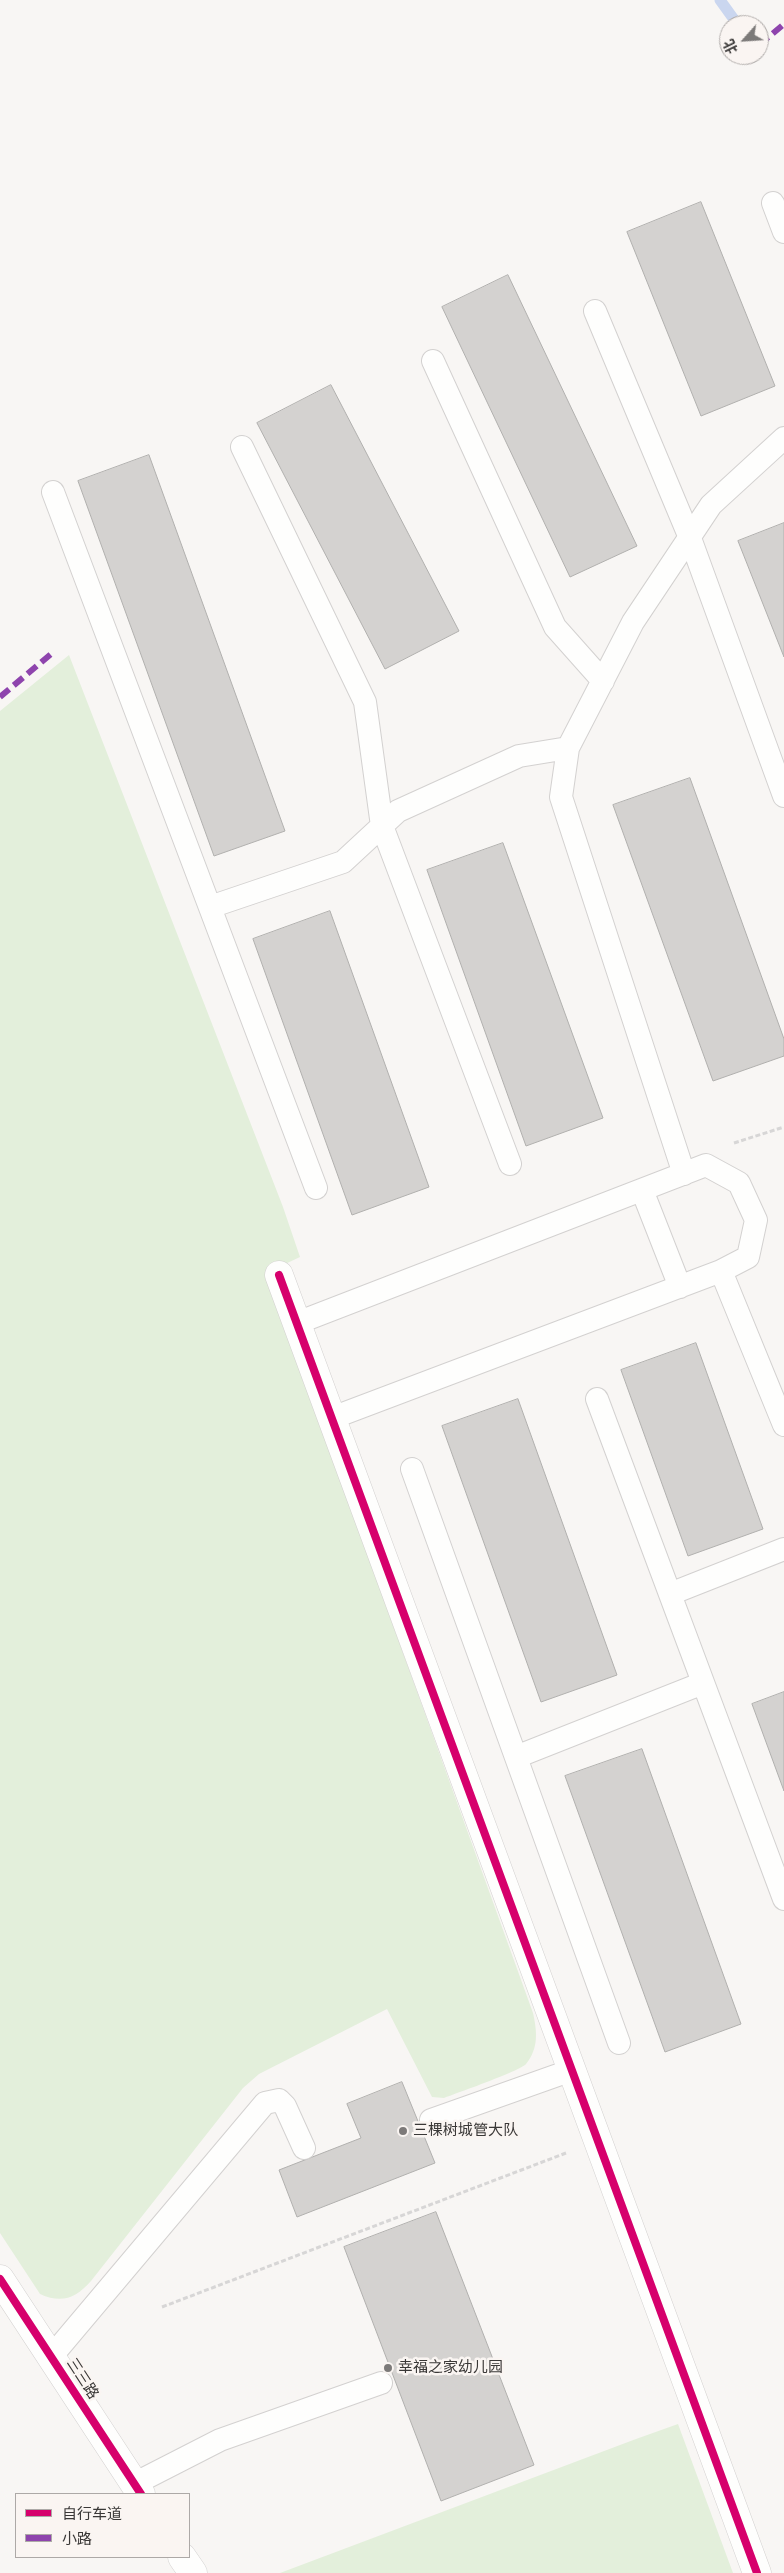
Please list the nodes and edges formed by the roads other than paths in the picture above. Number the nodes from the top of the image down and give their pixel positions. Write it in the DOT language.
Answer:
graph roads {
  1 [pos="773,203"];
  2 [pos="784,232"];
  3 [pos="595,310"];
  4 [pos="433,361"];
  5 [pos="784,438"];
  6 [pos="242,447"];
  7 [pos="53,492"];
  8 [pos="690,538"];
  9 [pos="603,681"];
  10 [pos="568,748"];
  11 [pos="784,796"];
  12 [pos="382,826"];
  13 [pos="210,907"];
  14 [pos="510,1164"];
  15 [pos="684,1174"];
  16 [pos="316,1188"];
  17 [pos="642,1190"];
  18 [pos="722,1271"];
  19 [pos="279,1275"];
  20 [pos="680,1288"];
  21 [pos="297,1323"];
  22 [pos="598,1400"];
  23 [pos="332,1418"];
  24 [pos="784,1425"];
  25 [pos="412,1469"];
  26 [pos="784,1549"];
  27 [pos="670,1594"];
  28 [pos="703,1683"];
  29 [pos="516,1757"];
  30 [pos="784,1899"];
  31 [pos="619,2043"];
  32 [pos="572,2070"];
  33 [pos="431,2120"];
  34 [pos="304,2148"];
  35 [pos="0,2279"];
  36 [pos="50,2356"];
  37 [pos="381,2383"];
  38 [pos="137,2489"];
  39 [pos="183,2558"];
  40 [pos="192,2573"];
  41 [pos="757,2573"];
  1 -- 2 [label="lane"];
  3 -- 8 [label="lane"];
  4 -- 9 [label="lane"];
  5 -- 8 [label="lane"];
  6 -- 12 [label="lane"];
  7 -- 13 [label="lane"];
  8 -- 9 [label="lane"];
  8 -- 11 [label="lane"];
  9 -- 10 [label="lane"];
  10 -- 12 [label="lane"];
  10 -- 15 [label="lane"];
  12 -- 13 [label="lane"];
  12 -- 14 [label="lane"];
  13 -- 16 [label="lane"];
  15 -- 17 [label="lane"];
  15 -- 18 [label="lane"];
  17 -- 20 [label="lane"];
  17 -- 21 [label="lane"];
  18 -- 20 [label="lane"];
  18 -- 24 [label="lane"];
  19 -- 21 [label="street"];
  20 -- 23 [label="lane"];
  21 -- 23 [label="street"];
  22 -- 27 [label="lane"];
  23 -- 32 [label="street"];
  25 -- 29 [label="lane"];
  26 -- 27 [label="lane"];
  27 -- 28 [label="lane"];
  28 -- 29 [label="lane"];
  28 -- 30 [label="lane"];
  29 -- 31 [label="lane"];
  32 -- 33 [label="lane"];
  32 -- 41 [label="street"];
  34 -- 36 [label="lane"];
  35 -- 36 [label="street, 三三路"];
  36 -- 38 [label="street, 三三路"];
  37 -- 38 [label="lane"];
  39 -- 40 [label="street"];
}
